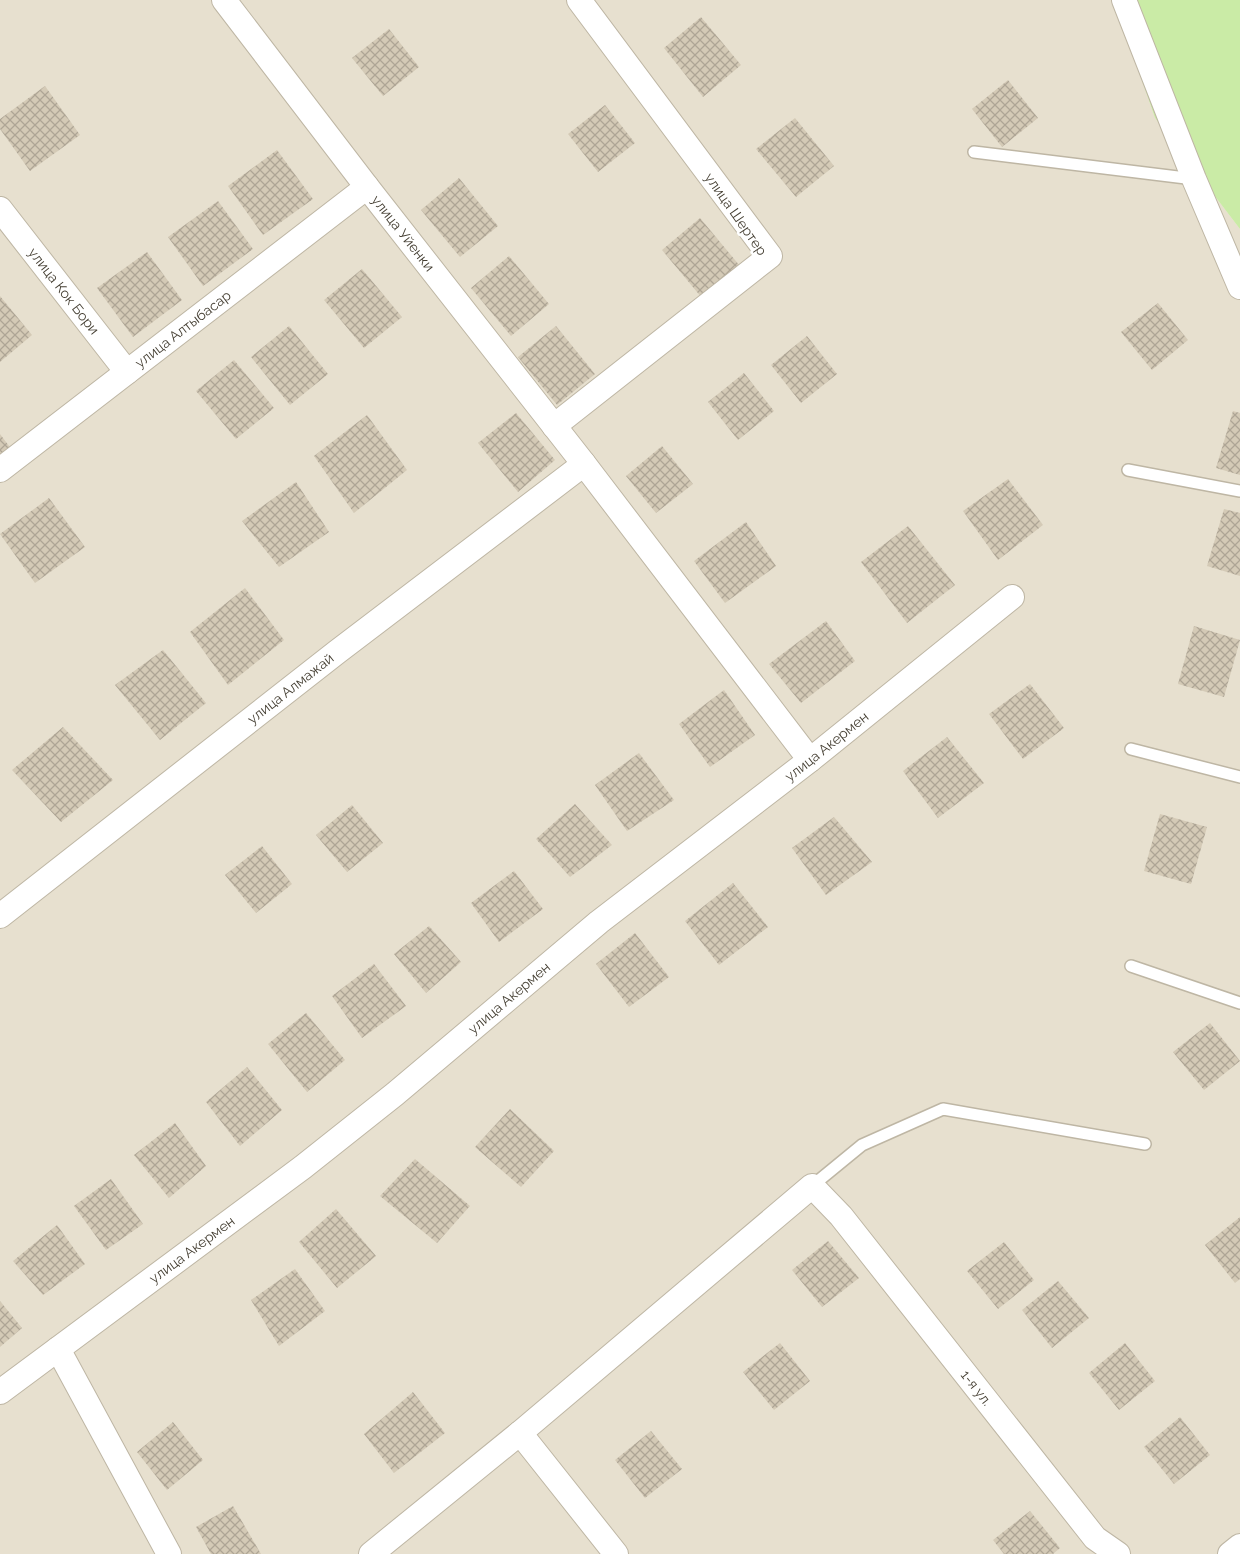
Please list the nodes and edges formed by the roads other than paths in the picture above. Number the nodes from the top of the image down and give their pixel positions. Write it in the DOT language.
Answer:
graph roads {
  1 [pos="224,0"];
  2 [pos="579,0"];
  3 [pos="1124,0"];
  4 [pos="974,152"];
  5 [pos="1194,179"];
  6 [pos="367,187"];
  7 [pos="0,210"];
  8 [pos="1240,287"];
  9 [pos="127,372"];
  10 [pos="554,426"];
  11 [pos="584,464"];
  12 [pos="0,470"];
  13 [pos="1128,470"];
  14 [pos="1240,491"];
  15 [pos="1012,597"];
  16 [pos="1131,749"];
  17 [pos="810,760"];
  18 [pos="1240,777"];
  19 [pos="0,916"];
  20 [pos="1131,966"];
  21 [pos="1240,1003"];
  22 [pos="1145,1144"];
  23 [pos="812,1186"];
  24 [pos="58,1349"];
  25 [pos="0,1392"];
  26 [pos="520,1433"];
  27 [pos="1240,1546"];
  28 [pos="169,1554"];
  29 [pos="371,1554"];
  30 [pos="616,1554"];
  31 [pos="1118,1554"];
  32 [pos="1230,1554"];
  1 -- 6 [label="street, улица Уйенки"];
  2 -- 10 [label="street, улица Шертер"];
  3 -- 5 [label="street"];
  4 -- 5 [label="lane"];
  5 -- 8 [label="street"];
  6 -- 9 [label="street, улица Алтыбасар"];
  6 -- 10 [label="street, улица Уйенки"];
  7 -- 9 [label="street, улица Кок Бори"];
  9 -- 12 [label="street, улица Алтыбасар"];
  10 -- 11 [label="street, улица Уйенки"];
  11 -- 17 [label="street, улица Уйенки"];
  11 -- 19 [label="street, улица Алмажай"];
  13 -- 14 [label="lane"];
  15 -- 17 [label="street, улица Акермен"];
  16 -- 18 [label="lane"];
  17 -- 24 [label="street, улица Акермен"];
  20 -- 21 [label="lane"];
  22 -- 23 [label="lane"];
  23 -- 26 [label="street"];
  23 -- 31 [label="street, 1-я ул."];
  24 -- 25 [label="street, улица Акермен"];
  24 -- 28 [label="street"];
  26 -- 29 [label="street"];
  26 -- 30 [label="street"];
  27 -- 32 [label="street"];
}
